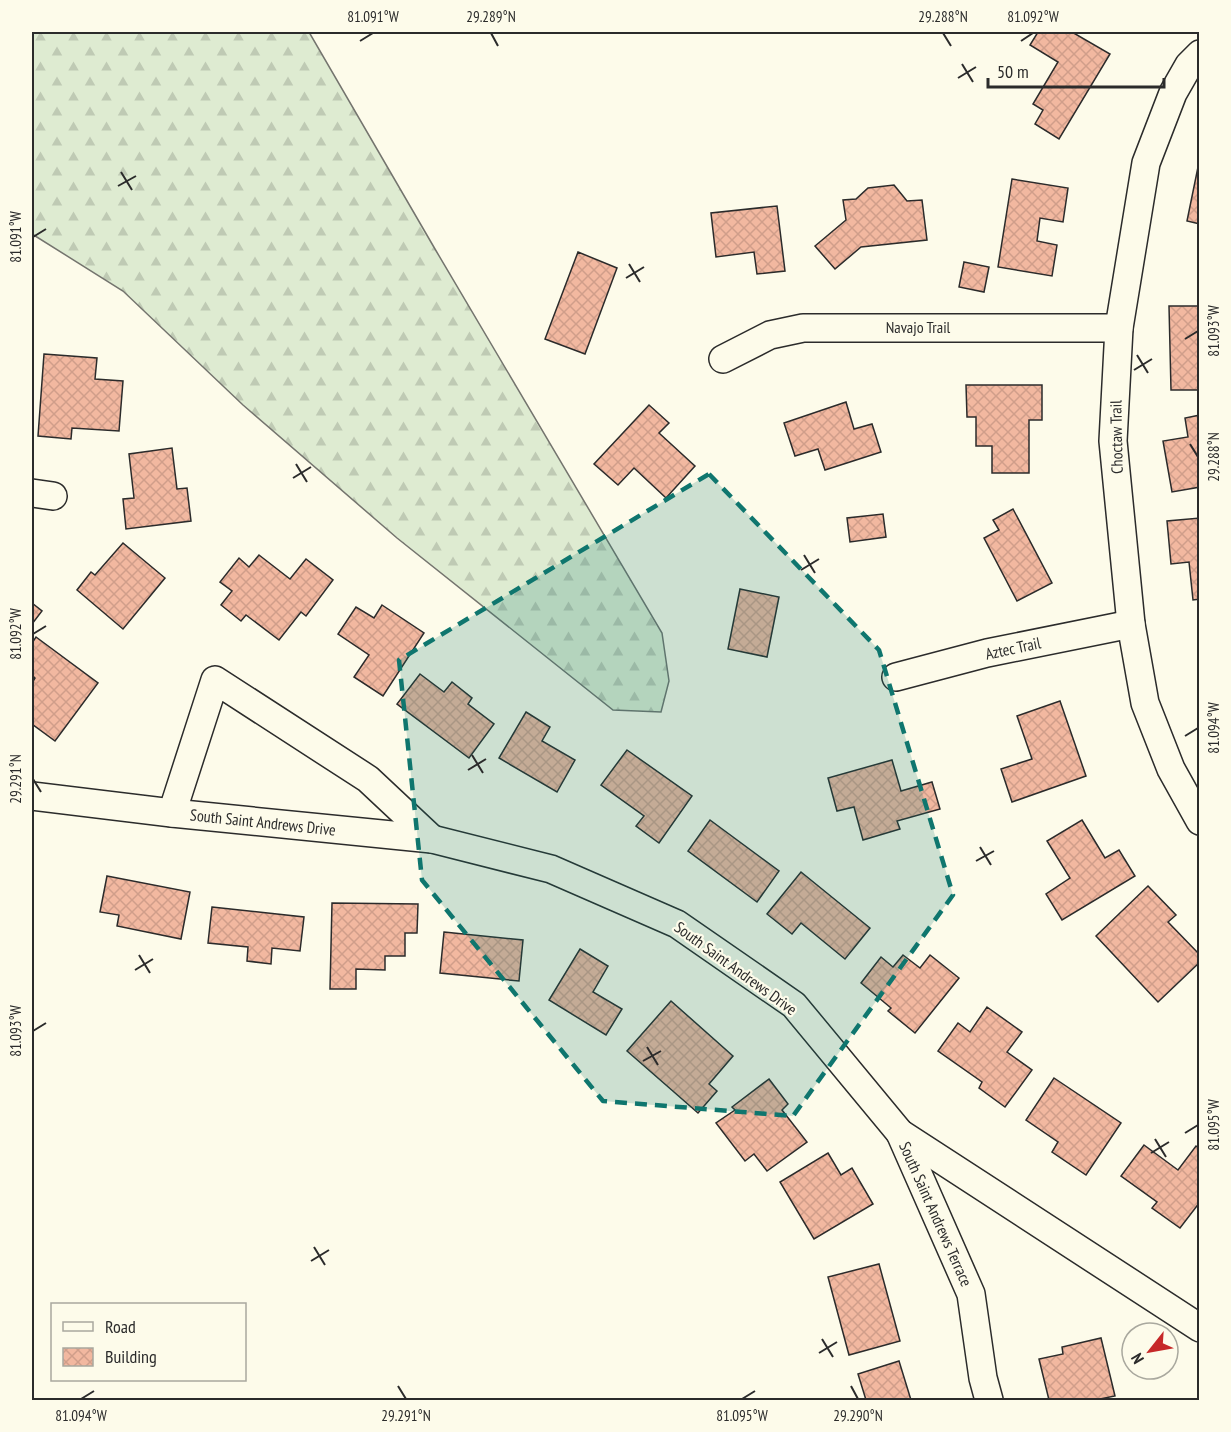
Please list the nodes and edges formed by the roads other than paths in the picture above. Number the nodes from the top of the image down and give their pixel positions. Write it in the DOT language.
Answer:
graph roads {
  1 [pos="1200,54"];
  2 [pos="1119,328"];
  3 [pos="723,359"];
  4 [pos="1131,624"];
  5 [pos="896,677"];
  6 [pos="32,796"];
  7 [pos="172,813"];
  8 [pos="1200,821"];
  9 [pos="432,839"];
  10 [pos="900,1133"];
  11 [pos="1200,1328"];
  12 [pos="989,1401"];
  1 -- 2 [label="street, Choctaw Trail"];
  2 -- 3 [label="street, Navajo Trail"];
  2 -- 4 [label="street, Choctaw Trail"];
  4 -- 5 [label="street, Aztec Trail"];
  4 -- 8 [label="street, Choctaw Trail"];
  6 -- 7 [label="street, South Saint Andrews Drive"];
  7 -- 9 [label="street, South Saint Andrews Drive"];
  7 -- 9 [label="street"];
  9 -- 10 [label="street, South Saint Andrews Drive"];
  10 -- 11 [label="street, South Saint Andrews Drive"];
  10 -- 12 [label="street, South Saint Andrews Terrace"];
}
